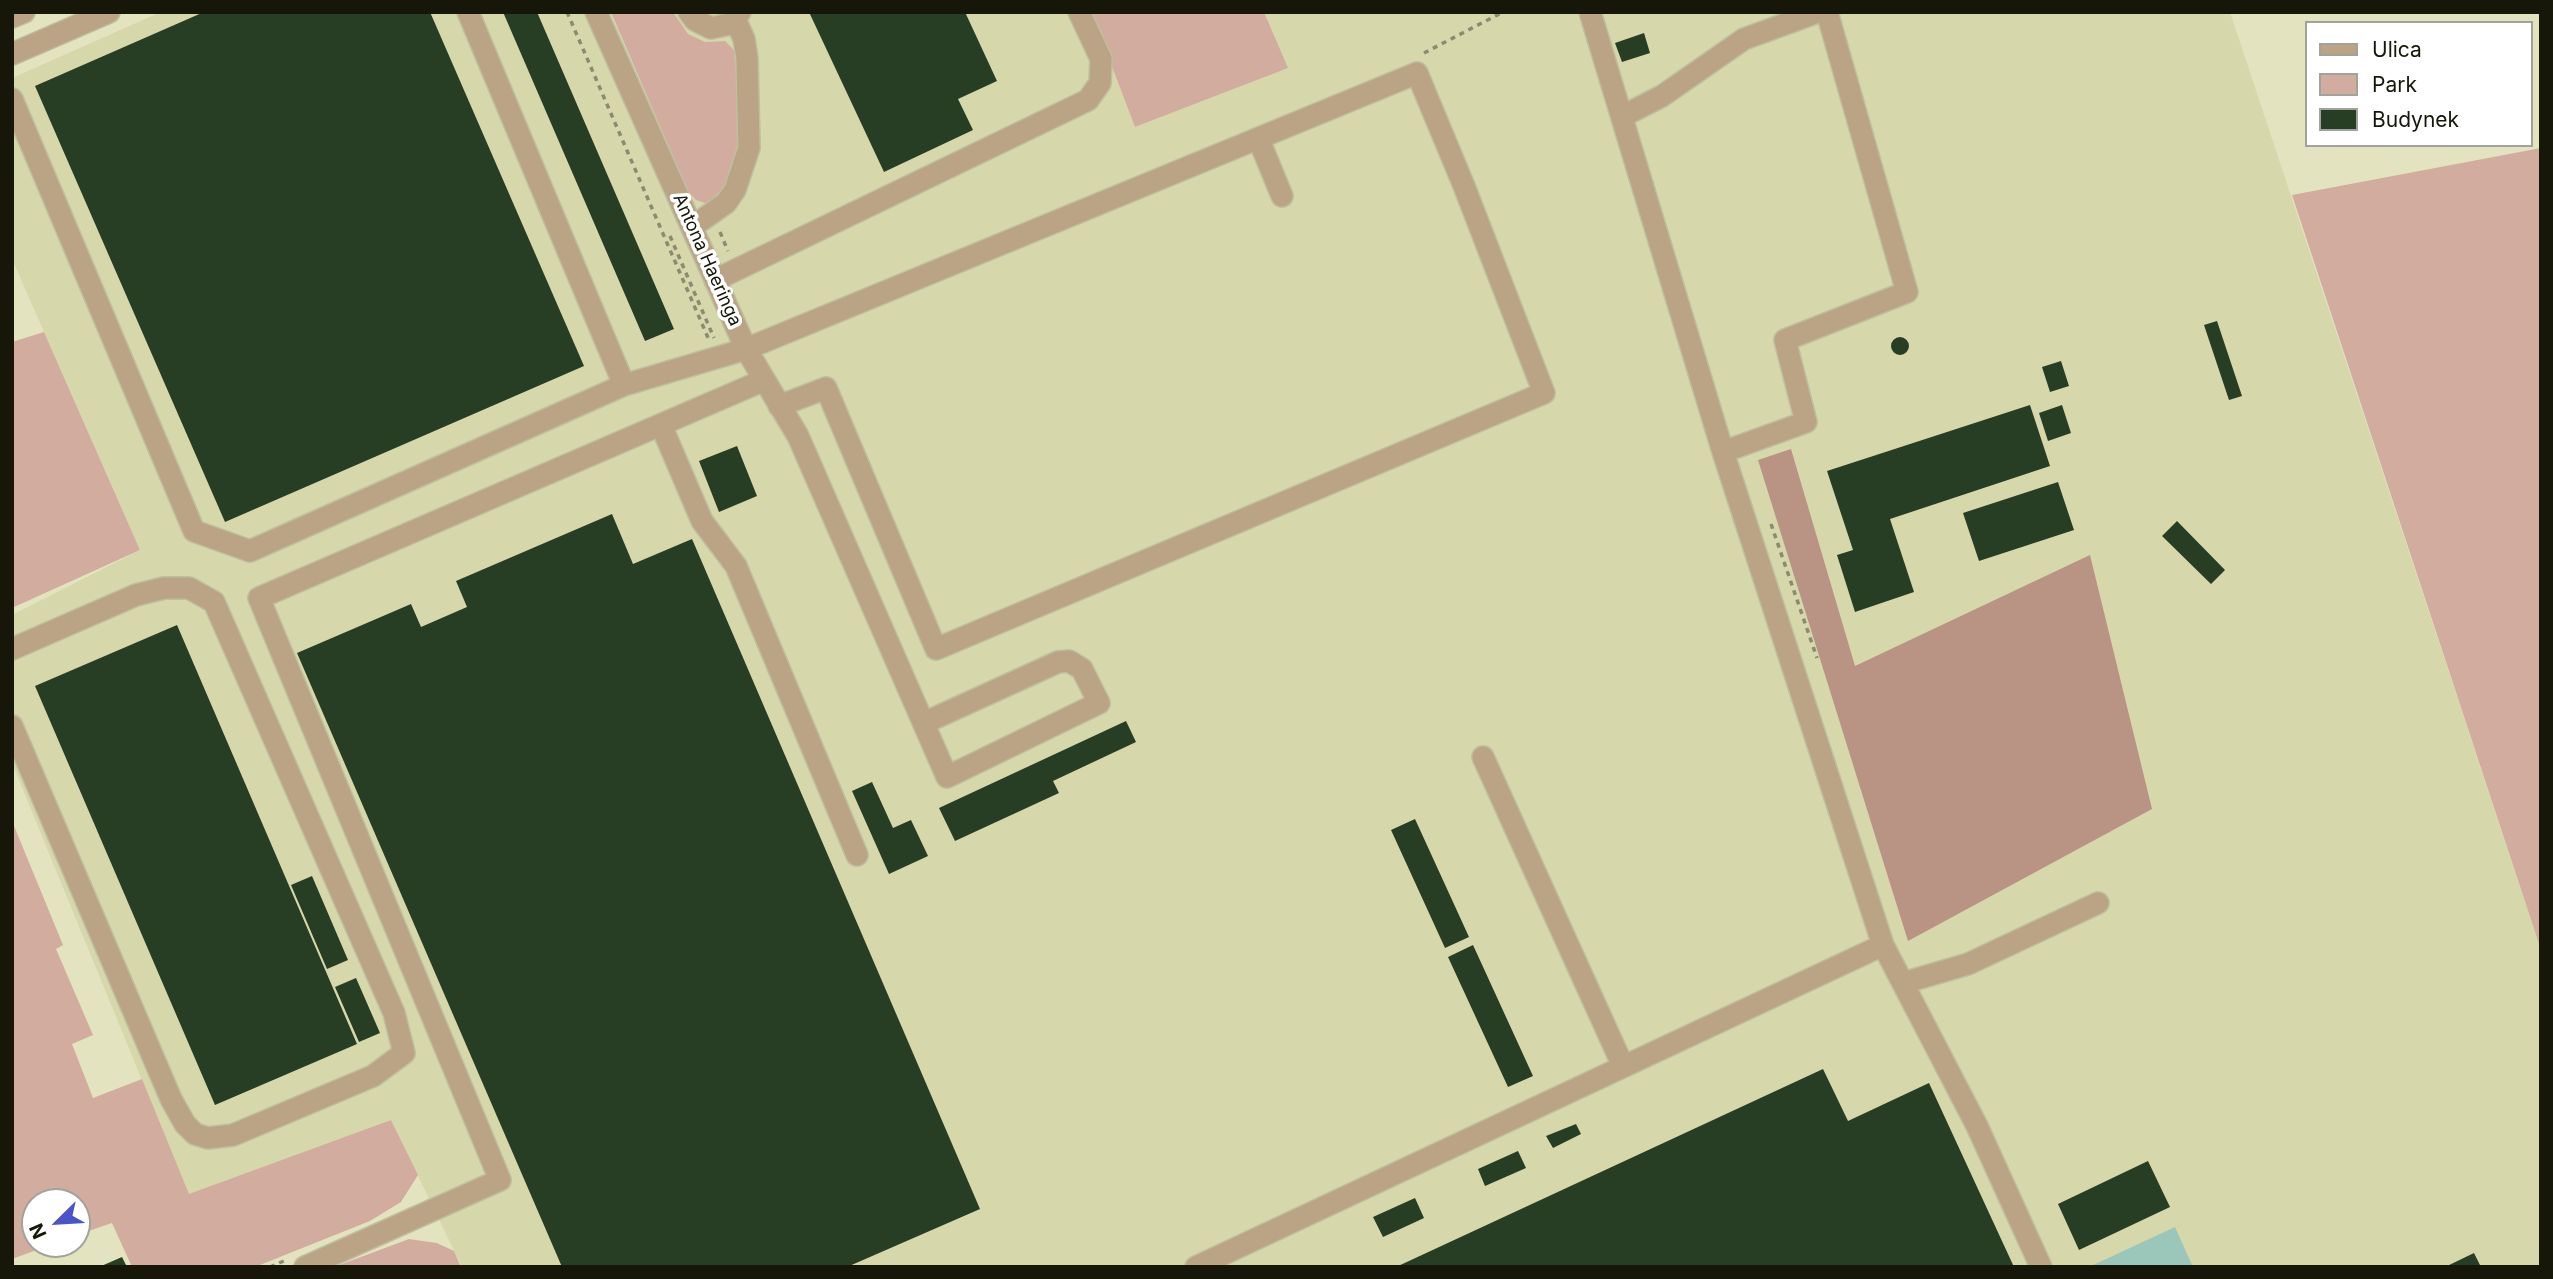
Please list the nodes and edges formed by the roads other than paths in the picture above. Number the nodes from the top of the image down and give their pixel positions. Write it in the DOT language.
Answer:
graph roads {
  1 [pos="24,12"];
  2 [pos="109,12"];
  3 [pos="468,12"];
  4 [pos="596,12"];
  5 [pos="689,12"];
  6 [pos="1079,12"];
  7 [pos="1590,12"];
  8 [pos="1818,12"];
  9 [pos="1827,12"];
  10 [pos="737,16"];
  11 [pos="12,17"];
  12 [pos="12,54"];
  13 [pos="12,99"];
  14 [pos="1623,116"];
  15 [pos="1259,140"];
  16 [pos="1282,197"];
  17 [pos="692,227"];
  18 [pos="715,279"];
  19 [pos="746,349"];
  20 [pos="762,381"];
  21 [pos="624,385"];
  22 [pos="779,406"];
  23 [pos="661,425"];
  24 [pos="1723,452"];
  25 [pos="12,649"];
  26 [pos="924,723"];
  27 [pos="12,726"];
  28 [pos="1483,757"];
  29 [pos="857,855"];
  30 [pos="2098,903"];
  31 [pos="1883,945"];
  32 [pos="1903,983"];
  33 [pos="1623,1066"];
  34 [pos="310,1265"];
  35 [pos="1196,1267"];
  36 [pos="2041,1267"];
  1 -- 11 [label="street"];
  2 -- 12 [label="street"];
  3 -- 21 [label="street"];
  4 -- 17 [label="street, Antona Haeringa"];
  5 -- 10 [label="street"];
  6 -- 18 [label="street"];
  7 -- 14 [label="street"];
  8 -- 14 [label="street"];
  9 -- 24 [label="street"];
  10 -- 17 [label="street"];
  13 -- 21 [label="street"];
  14 -- 24 [label="street"];
  15 -- 16 [label="street"];
  15 -- 19 [label="street"];
  15 -- 22 [label="street"];
  17 -- 18 [label="street, Antona Haeringa"];
  18 -- 19 [label="street, Antona Haeringa"];
  19 -- 20 [label="street, Antona Haeringa"];
  19 -- 21 [label="street"];
  20 -- 22 [label="street, Antona Haeringa"];
  20 -- 23 [label="street"];
  22 -- 26 [label="street, Antona Haeringa"];
  23 -- 29 [label="street"];
  23 -- 34 [label="street"];
  24 -- 31 [label="street"];
  25 -- 27 [label="street"];
  26 -- 26 [label="street, Antona Haeringa"];
  28 -- 33 [label="street"];
  30 -- 32 [label="street"];
  31 -- 32 [label="street"];
  31 -- 33 [label="street"];
  32 -- 36 [label="street"];
  33 -- 35 [label="street"];
}
